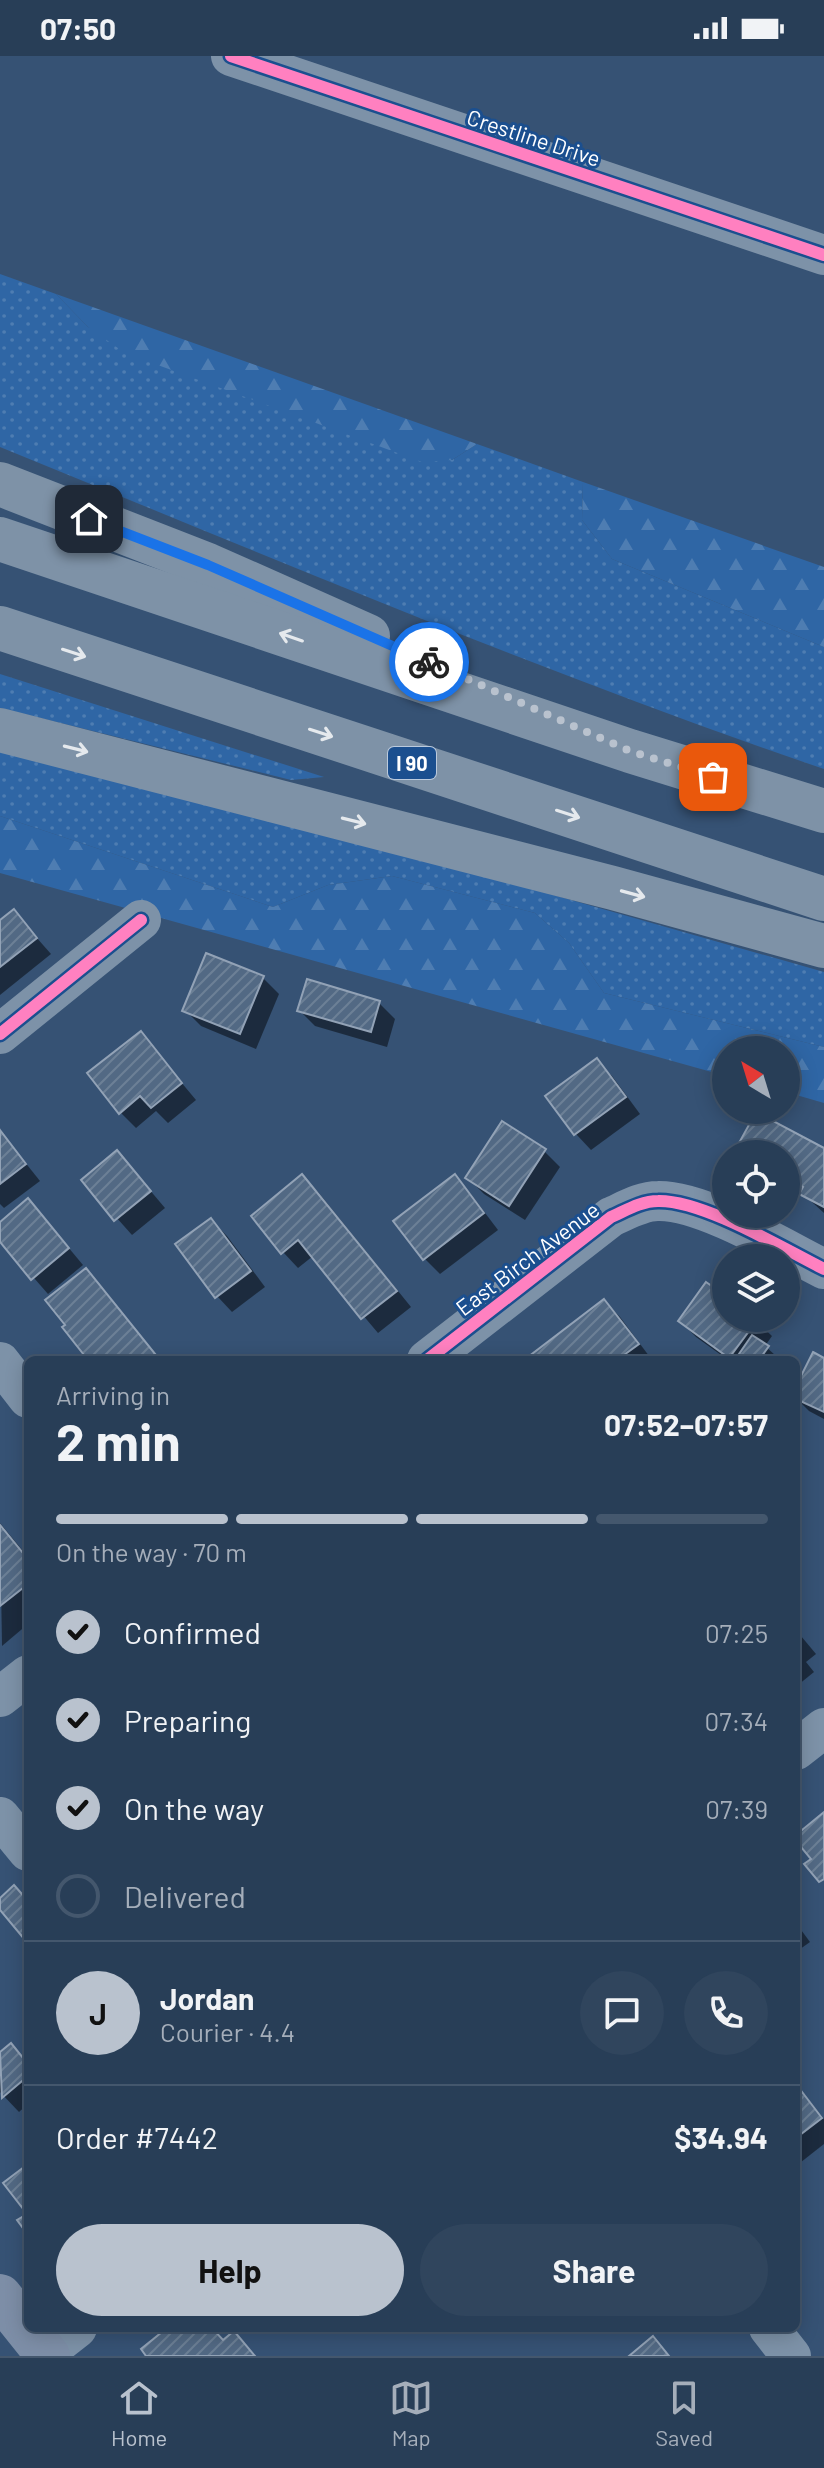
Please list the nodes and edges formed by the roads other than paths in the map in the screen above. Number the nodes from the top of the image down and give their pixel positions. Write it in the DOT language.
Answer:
graph roads {
  1 [pos="231,56"];
  2 [pos="824,255"];
  3 [pos="0,484"];
  4 [pos="0,539"];
  5 [pos="0,628"];
  6 [pos="0,730"];
  7 [pos="630,751"];
  8 [pos="824,811"];
  9 [pos="824,899"];
  10 [pos="141,920"];
  11 [pos="824,946"];
  12 [pos="0,1034"];
  13 [pos="824,1269"];
  14 [pos="432,1356"];
  15 [pos="0,1362"];
  16 [pos="24,1393"];
  17 [pos="24,1678"];
  18 [pos="0,1697"];
  19 [pos="824,1728"];
  20 [pos="800,1747"];
  21 [pos="0,1817"];
  22 [pos="24,1846"];
  23 [pos="0,2296"];
  24 [pos="24,2317"];
  25 [pos="40,2332"];
  26 [pos="772,2332"];
  27 [pos="56,2346"];
  28 [pos="791,2356"];
  1 -- 2 [label="street, Crestline Drive"];
  3 -- 7 [label="highway"];
  7 -- 4 [label="highway, one-way"];
  5 -- 9 [label="highway, I 90, one-way"];
  6 -- 11 [label="highway, one-way"];
  7 -- 8 [label="highway"];
  10 -- 12 [label="street"];
  13 -- 14 [label="street, East Birch Avenue"];
  15 -- 16 [label="street"];
  17 -- 18 [label="street"];
  19 -- 20 [label="street"];
  21 -- 22 [label="street"];
  23 -- 24 [label="main road"];
  25 -- 27 [label="main road"];
  26 -- 28 [label="street"];
}
